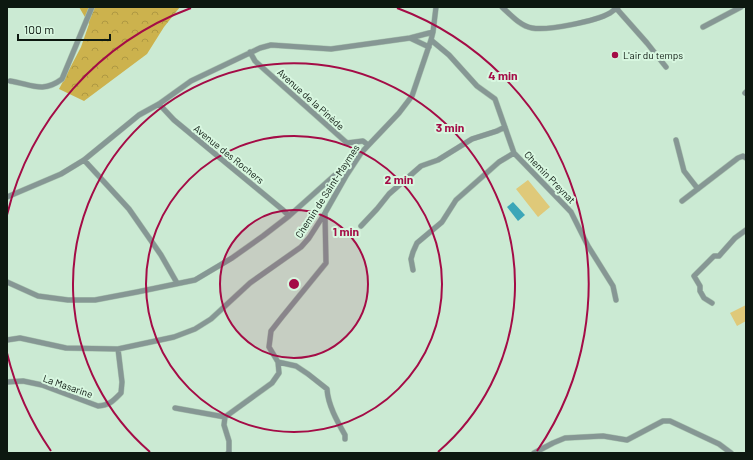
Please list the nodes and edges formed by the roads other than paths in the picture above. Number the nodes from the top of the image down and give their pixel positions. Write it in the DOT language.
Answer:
graph roads {
  1 [pos="92,7"];
  2 [pos="502,7"];
  3 [pos="741,7"];
  4 [pos="437,8"];
  5 [pos="617,8"];
  6 [pos="703,27"];
  7 [pos="433,32"];
  8 [pos="410,38"];
  9 [pos="432,40"];
  10 [pos="429,46"];
  11 [pos="250,52"];
  12 [pos="666,67"];
  13 [pos="10,81"];
  14 [pos="159,104"];
  15 [pos="505,126"];
  16 [pos="676,140"];
  17 [pos="368,145"];
  18 [pos="360,153"];
  19 [pos="514,153"];
  20 [pos="746,158"];
  21 [pos="84,160"];
  22 [pos="698,189"];
  23 [pos="7,197"];
  24 [pos="682,201"];
  25 [pos="325,213"];
  26 [pos="289,216"];
  27 [pos="361,226"];
  28 [pos="746,230"];
  29 [pos="413,270"];
  30 [pos="7,282"];
  31 [pos="177,283"];
  32 [pos="616,300"];
  33 [pos="712,303"];
  34 [pos="7,340"];
  35 [pos="118,349"];
  36 [pos="278,362"];
  37 [pos="7,382"];
  38 [pos="175,408"];
  39 [pos="225,417"];
  40 [pos="345,439"];
  41 [pos="228,453"];
  42 [pos="534,453"];
  43 [pos="731,453"];
  1 -- 13 [label="street"];
  2 -- 5 [label="street"];
  3 -- 6 [label="street"];
  4 -- 7 [label="street, Chemin de Saint-Maymes"];
  5 -- 12 [label="street"];
  7 -- 8 [label="street"];
  7 -- 9 [label="street, Chemin de Saint-Maymes"];
  8 -- 10 [label="street"];
  8 -- 11 [label="street"];
  9 -- 10 [label="street, Chemin de Saint-Maymes"];
  9 -- 15 [label="street, Chemin Preynat"];
  10 -- 17 [label="street, Chemin de Saint-Maymes"];
  11 -- 14 [label="street"];
  11 -- 17 [label="street, Avenue de la Pinède"];
  14 -- 21 [label="street"];
  14 -- 26 [label="street, Avenue des Rochers"];
  15 -- 19 [label="street, Chemin Preynat"];
  15 -- 27 [label="street"];
  16 -- 22 [label="street"];
  17 -- 18 [label="street, Chemin de Saint-Maymes"];
  18 -- 25 [label="street, Chemin de Saint-Maymes"];
  18 -- 26 [label="street"];
  19 -- 29 [label="street"];
  19 -- 32 [label="street, Chemin Preynat"];
  20 -- 22 [label="street"];
  21 -- 23 [label="street"];
  21 -- 31 [label="street"];
  22 -- 24 [label="street"];
  25 -- 35 [label="street, Chemin de Saint-Maymes"];
  25 -- 36 [label="street"];
  26 -- 31 [label="street"];
  28 -- 33 [label="street"];
  30 -- 31 [label="street"];
  34 -- 35 [label="street, Chemin de Saint-Maymes"];
  35 -- 37 [label="street, La Masarine"];
  36 -- 39 [label="street"];
  36 -- 40 [label="street"];
  38 -- 39 [label="street"];
  39 -- 41 [label="street"];
  42 -- 43 [label="street"];
}
